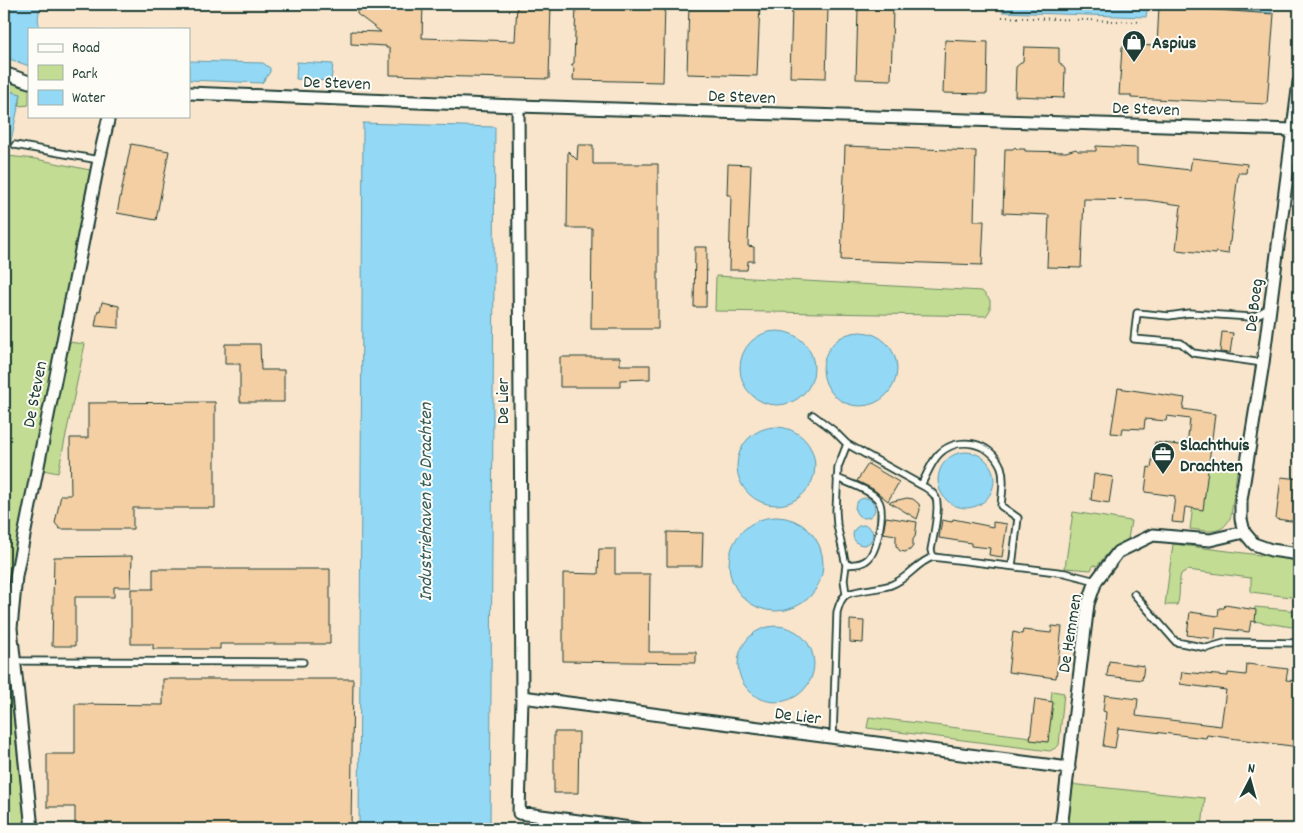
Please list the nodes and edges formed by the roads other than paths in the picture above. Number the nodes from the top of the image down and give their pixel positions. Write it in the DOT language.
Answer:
graph roads {
  1 [pos="4,73"];
  2 [pos="28,82"];
  3 [pos="1299,82"];
  4 [pos="190,93"];
  5 [pos="518,106"];
  6 [pos="108,118"];
  7 [pos="1293,130"];
  8 [pos="15,145"];
  9 [pos="98,160"];
  10 [pos="1271,306"];
  11 [pos="1263,362"];
  12 [pos="813,415"];
  13 [pos="847,444"];
  14 [pos="837,478"];
  15 [pos="921,485"];
  16 [pos="1244,532"];
  17 [pos="1299,554"];
  18 [pos="933,557"];
  19 [pos="846,565"];
  20 [pos="1012,566"];
  21 [pos="1096,581"];
  22 [pos="846,594"];
  23 [pos="1134,594"];
  24 [pos="1299,643"];
  25 [pos="14,661"];
  26 [pos="303,662"];
  27 [pos="522,697"];
  28 [pos="833,737"];
  29 [pos="1069,768"];
  30 [pos="548,817"];
  31 [pos="622,828"];
  32 [pos="32,829"];
  33 [pos="547,829"];
  34 [pos="638,829"];
  35 [pos="1061,829"];
  1 -- 2 [label="street"];
  3 -- 7 [label="street, De Boeg"];
  4 -- 5 [label="street, De Steven"];
  5 -- 7 [label="street, De Steven"];
  5 -- 27 [label="street, De Lier"];
  6 -- 9 [label="street, De Steven"];
  7 -- 10 [label="street, De Boeg"];
  8 -- 9 [label="lane"];
  9 -- 25 [label="street, De Steven"];
  10 -- 11 [label="street, De Boeg"];
  10 -- 11 [label="lane"];
  11 -- 16 [label="street, De Boeg"];
  12 -- 13 [label="lane"];
  13 -- 14 [label="lane"];
  13 -- 15 [label="lane"];
  14 -- 19 [label="lane"];
  14 -- 19 [label="lane"];
  15 -- 18 [label="lane"];
  15 -- 20 [label="lane"];
  16 -- 17 [label="street"];
  16 -- 21 [label="street, De Hemmen"];
  18 -- 20 [label="lane"];
  18 -- 22 [label="lane"];
  19 -- 22 [label="lane"];
  20 -- 21 [label="lane"];
  21 -- 29 [label="street, De Hemmen"];
  22 -- 28 [label="lane"];
  23 -- 24 [label="lane"];
  25 -- 26 [label="lane"];
  25 -- 32 [label="street, De Steven"];
  27 -- 28 [label="street, De Lier"];
  27 -- 30 [label="street, De Lier"];
  28 -- 29 [label="street, De Lier"];
  29 -- 35 [label="street, De Hemmen"];
  30 -- 31 [label="street"];
  30 -- 33 [label="lane"];
  31 -- 34 [label="street"];
}
